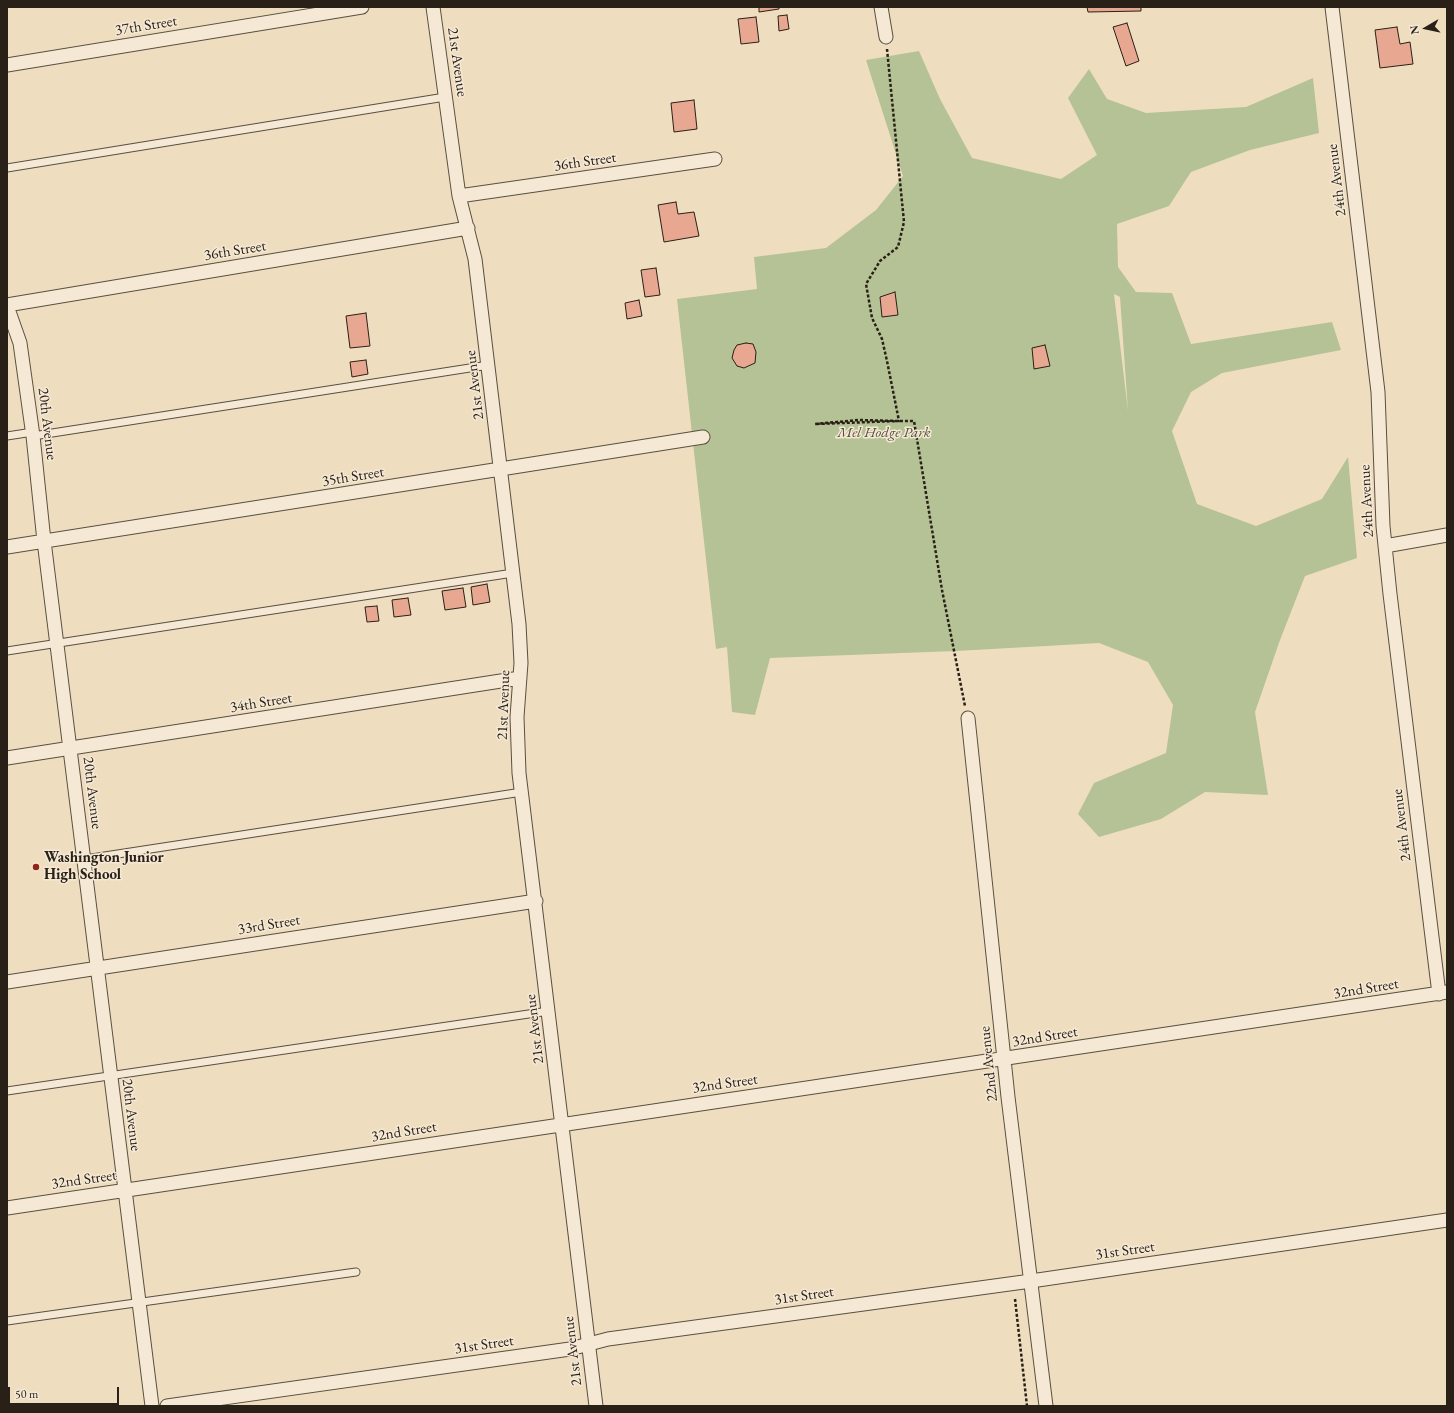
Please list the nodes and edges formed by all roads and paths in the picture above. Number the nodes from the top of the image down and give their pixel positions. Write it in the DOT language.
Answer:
graph roads {
  1 [pos="362,7"];
  2 [pos="433,7"];
  3 [pos="881,7"];
  4 [pos="1332,7"];
  5 [pos="886,37"];
  6 [pos="7,65"];
  7 [pos="445,97"];
  8 [pos="715,159"];
  9 [pos="7,168"];
  10 [pos="459,196"];
  11 [pos="468,228"];
  12 [pos="7,306"];
  13 [pos="489,365"];
  14 [pos="899,421"];
  15 [pos="33,434"];
  16 [pos="7,436"];
  17 [pos="703,437"];
  18 [pos="500,470"];
  19 [pos="1447,535"];
  20 [pos="44,541"];
  21 [pos="1385,546"];
  22 [pos="7,547"];
  23 [pos="513,573"];
  24 [pos="57,643"];
  25 [pos="7,651"];
  26 [pos="520,678"];
  27 [pos="968,718"];
  28 [pos="70,749"];
  29 [pos="7,758"];
  30 [pos="522,792"];
  31 [pos="85,859"];
  32 [pos="536,901"];
  33 [pos="97,968"];
  34 [pos="7,982"];
  35 [pos="1443,993"];
  36 [pos="549,1011"];
  37 [pos="1003,1059"];
  38 [pos="110,1076"];
  39 [pos="7,1091"];
  40 [pos="562,1124"];
  41 [pos="125,1190"];
  42 [pos="7,1208"];
  43 [pos="1447,1220"];
  44 [pos="356,1272"];
  45 [pos="1031,1281"];
  46 [pos="1015,1299"];
  47 [pos="138,1303"];
  48 [pos="7,1321"];
  49 [pos="588,1344"];
  50 [pos="152,1406"];
  51 [pos="166,1406"];
  52 [pos="596,1406"];
  53 [pos="1027,1406"];
  54 [pos="1046,1406"];
  1 -- 6 [label="street, 37th Street"];
  2 -- 7 [label="street, 21st Avenue"];
  3 -- 5 [label="street"];
  4 -- 21 [label="street, 24th Avenue"];
  5 -- 14 [label="path"];
  7 -- 9 [label="lane"];
  7 -- 10 [label="street, 21st Avenue"];
  8 -- 10 [label="street, 36th Street"];
  10 -- 11 [label="street, 21st Avenue"];
  11 -- 12 [label="street, 36th Street"];
  11 -- 13 [label="street, 21st Avenue"];
  12 -- 15 [label="street, 20th Avenue"];
  13 -- 15 [label="lane"];
  13 -- 18 [label="street, 21st Avenue"];
  14 -- 14 [label="path"];
  14 -- 27 [label="path"];
  15 -- 16 [label="lane"];
  15 -- 20 [label="street, 20th Avenue"];
  17 -- 18 [label="street, 35th Street"];
  18 -- 20 [label="street, 35th Street"];
  18 -- 23 [label="street, 21st Avenue"];
  19 -- 21 [label="street"];
  20 -- 22 [label="street, 35th Street"];
  20 -- 24 [label="street, 20th Avenue"];
  21 -- 35 [label="street, 24th Avenue"];
  23 -- 24 [label="lane"];
  23 -- 26 [label="street, 21st Avenue"];
  24 -- 25 [label="lane"];
  24 -- 28 [label="street, 20th Avenue"];
  26 -- 28 [label="street, 34th Street"];
  26 -- 30 [label="street, 21st Avenue"];
  27 -- 37 [label="street, 22nd Avenue"];
  28 -- 29 [label="street, 34th Street"];
  28 -- 31 [label="street, 20th Avenue"];
  30 -- 31 [label="lane"];
  30 -- 32 [label="street, 21st Avenue"];
  31 -- 33 [label="street, 20th Avenue"];
  32 -- 33 [label="street, 33rd Street"];
  32 -- 36 [label="street, 21st Avenue"];
  33 -- 34 [label="street, 33rd Street"];
  33 -- 38 [label="street, 20th Avenue"];
  35 -- 37 [label="street, 32nd Street"];
  36 -- 38 [label="lane"];
  36 -- 40 [label="street, 21st Avenue"];
  37 -- 40 [label="street, 32nd Street"];
  37 -- 45 [label="street, 22nd Avenue"];
  38 -- 39 [label="lane"];
  38 -- 41 [label="street, 20th Avenue"];
  40 -- 41 [label="street, 32nd Street"];
  40 -- 49 [label="street, 21st Avenue"];
  41 -- 42 [label="street, 32nd Street"];
  41 -- 47 [label="street, 20th Avenue"];
  43 -- 45 [label="street, 31st Street"];
  44 -- 47 [label="lane"];
  45 -- 49 [label="street, 31st Street"];
  45 -- 54 [label="street, 22nd Avenue"];
  46 -- 53 [label="path"];
  47 -- 48 [label="lane"];
  47 -- 50 [label="street, 20th Avenue"];
  49 -- 51 [label="street, 31st Street"];
  49 -- 52 [label="street, 21st Avenue"];
}
